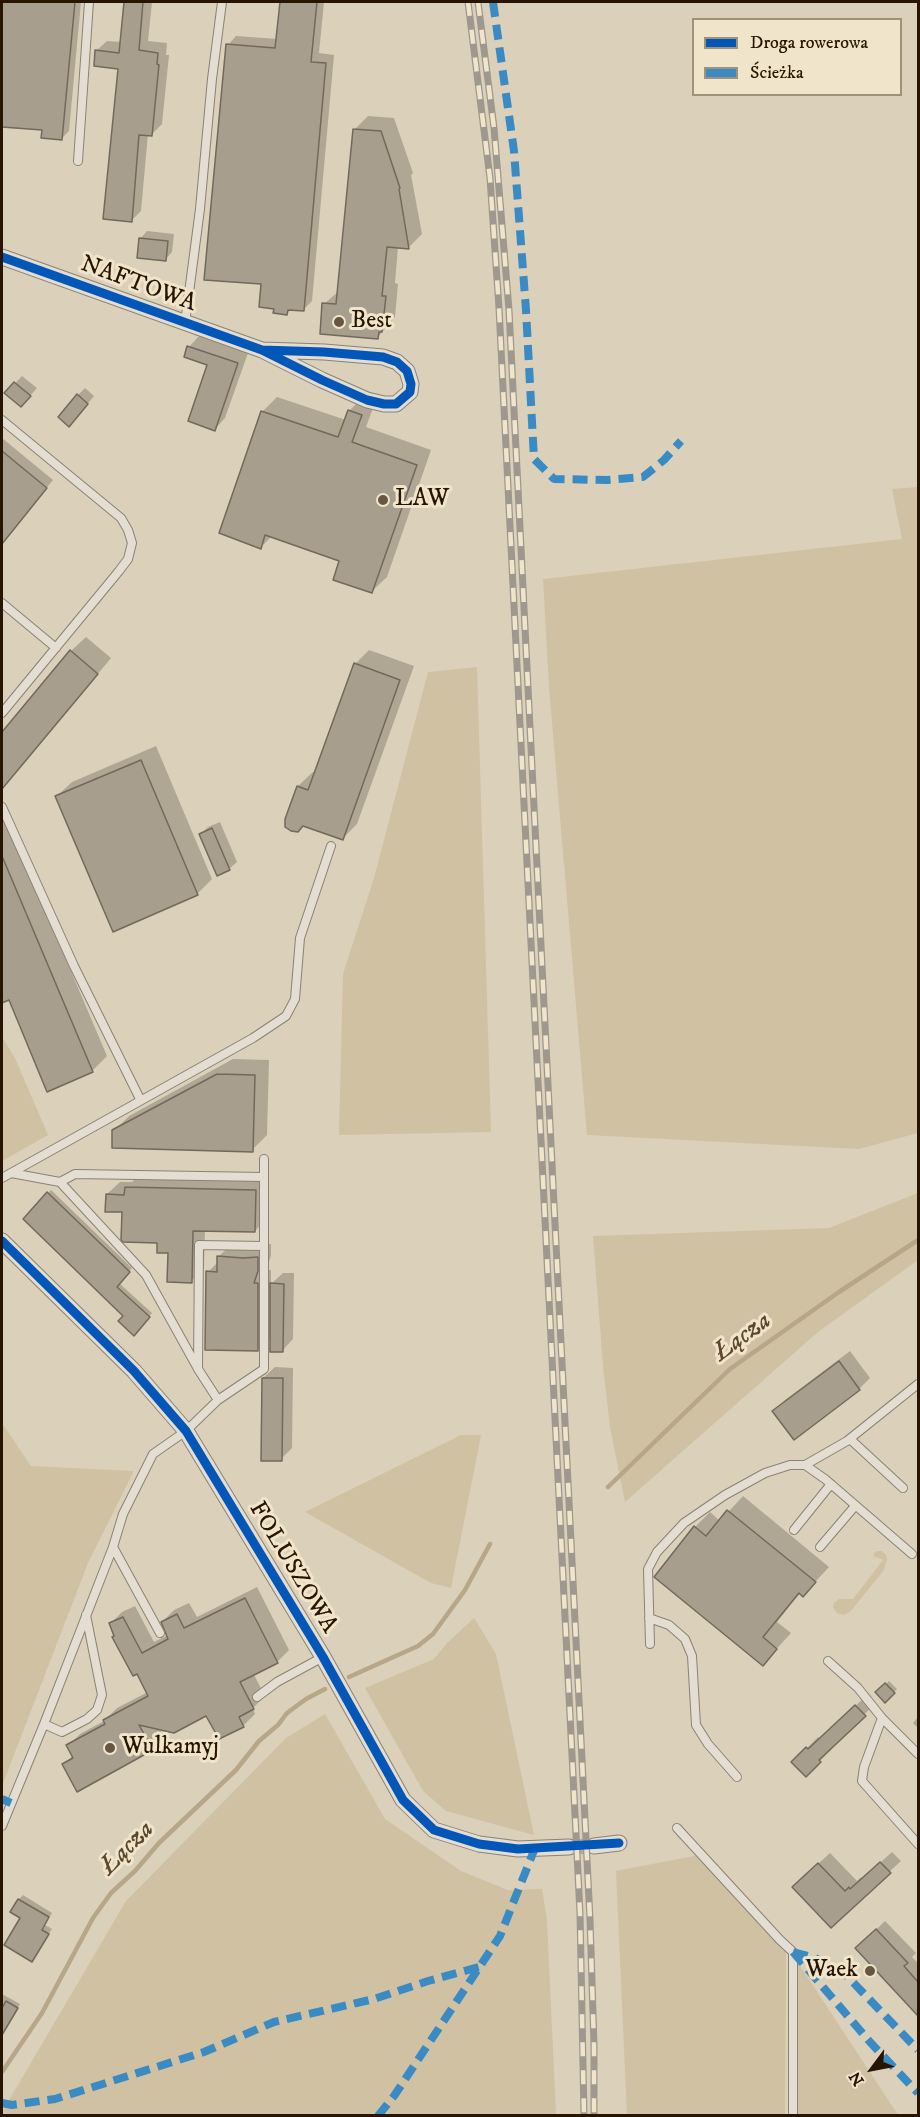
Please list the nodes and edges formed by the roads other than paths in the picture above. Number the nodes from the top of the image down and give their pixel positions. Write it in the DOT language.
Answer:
graph roads {
  1 [pos="89,2"];
  2 [pos="222,2"];
  3 [pos="78,161"];
  4 [pos="2,257"];
  5 [pos="185,323"];
  6 [pos="262,350"];
  7 [pos="2,420"];
  8 [pos="2,603"];
  9 [pos="56,648"];
  10 [pos="2,713"];
  11 [pos="2,807"];
  12 [pos="331,846"];
  13 [pos="140,1099"];
  14 [pos="264,1159"];
  15 [pos="10,1173"];
  16 [pos="264,1177"];
  17 [pos="2,1178"];
  18 [pos="60,1182"];
  19 [pos="2,1241"];
  20 [pos="264,1246"];
  21 [pos="198,1368"];
  22 [pos="918,1384"];
  23 [pos="218,1400"];
  24 [pos="186,1431"];
  25 [pos="850,1439"];
  26 [pos="806,1465"];
  27 [pos="831,1484"];
  28 [pos="903,1488"];
  29 [pos="855,1506"];
  30 [pos="794,1530"];
  31 [pos="113,1547"];
  32 [pos="820,1547"];
  33 [pos="912,1554"];
  34 [pos="86,1613"];
  35 [pos="650,1618"];
  36 [pos="160,1633"];
  37 [pos="650,1644"];
  38 [pos="323,1657"];
  39 [pos="828,1661"];
  40 [pos="257,1697"];
  41 [pos="882,1718"];
  42 [pos="44,1724"];
  43 [pos="918,1754"];
  44 [pos="737,1777"];
  45 [pos="2,1826"];
  46 [pos="677,1828"];
  47 [pos="619,1843"];
  48 [pos="918,1844"];
  49 [pos="594,1846"];
  50 [pos="569,1847"];
  51 [pos="793,2115"];
  1 -- 3 [label="lane"];
  2 -- 5 [label="lane"];
  4 -- 5 [label="street, NAFTOWA"];
  5 -- 6 [label="street, NAFTOWA"];
  6 -- 6 [label="street, NAFTOWA"];
  7 -- 9 [label="lane"];
  8 -- 9 [label="lane"];
  9 -- 10 [label="lane"];
  11 -- 13 [label="lane"];
  12 -- 13 [label="lane"];
  13 -- 15 [label="lane"];
  14 -- 16 [label="lane"];
  15 -- 17 [label="lane"];
  15 -- 18 [label="lane"];
  16 -- 18 [label="lane"];
  16 -- 20 [label="lane"];
  18 -- 21 [label="lane"];
  19 -- 24 [label="street, FOLUSZOWA"];
  20 -- 21 [label="lane"];
  20 -- 23 [label="lane"];
  21 -- 23 [label="lane"];
  22 -- 25 [label="lane"];
  23 -- 24 [label="lane"];
  24 -- 31 [label="lane"];
  24 -- 38 [label="street, FOLUSZOWA"];
  25 -- 26 [label="lane"];
  25 -- 28 [label="lane"];
  26 -- 27 [label="lane"];
  26 -- 35 [label="lane"];
  27 -- 29 [label="lane"];
  27 -- 30 [label="lane"];
  29 -- 32 [label="lane"];
  29 -- 33 [label="lane"];
  31 -- 34 [label="lane"];
  31 -- 36 [label="lane"];
  34 -- 42 [label="lane"];
  34 -- 42 [label="lane"];
  35 -- 37 [label="lane"];
  35 -- 44 [label="lane"];
  38 -- 40 [label="lane"];
  38 -- 50 [label="street, FOLUSZOWA"];
  39 -- 41 [label="lane"];
  41 -- 43 [label="lane"];
  41 -- 48 [label="lane"];
  42 -- 45 [label="lane"];
  46 -- 51 [label="lane"];
  47 -- 49 [label="street"];
}
